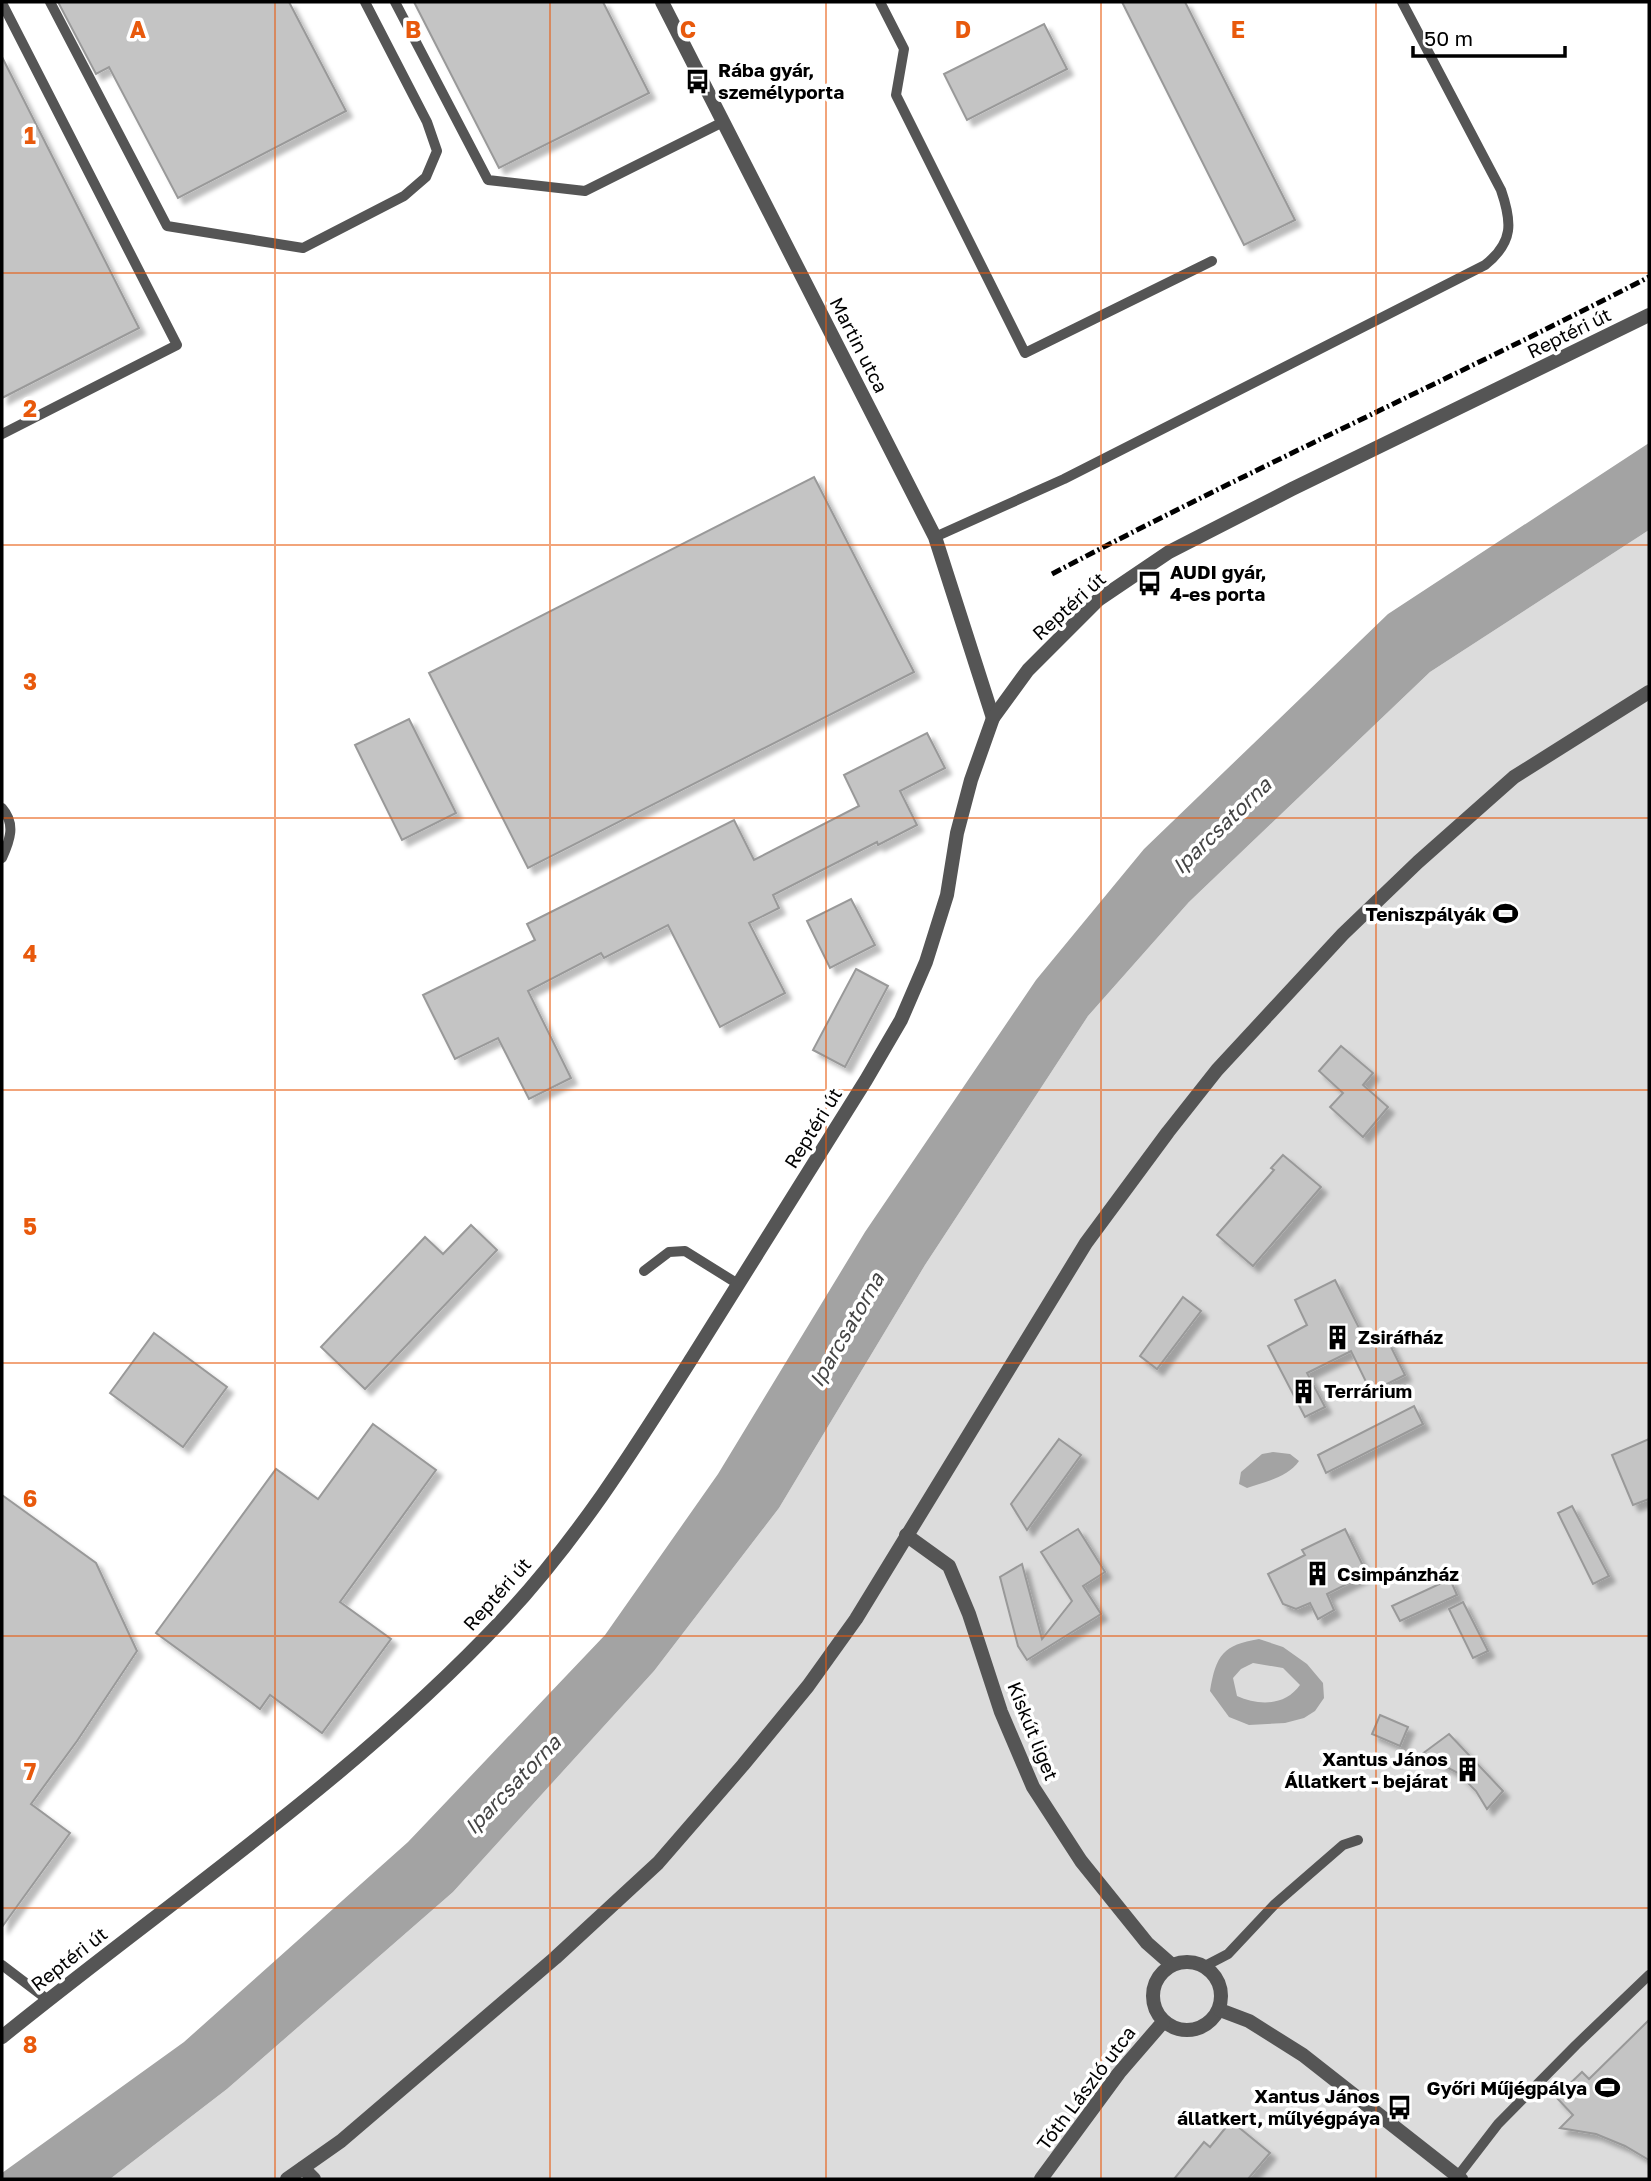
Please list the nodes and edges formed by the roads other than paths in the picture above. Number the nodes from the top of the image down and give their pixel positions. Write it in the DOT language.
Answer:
graph roads {
  1 [pos="50,2"];
  2 [pos="365,2"];
  3 [pos="395,2"];
  4 [pos="662,2"];
  5 [pos="880,2"];
  6 [pos="1402,2"];
  7 [pos="2,3"];
  8 [pos="723,122"];
  9 [pos="1212,261"];
  10 [pos="1649,315"];
  11 [pos="2,434"];
  12 [pos="934,537"];
  13 [pos="1649,692"];
  14 [pos="993,718"];
  15 [pos="2,807"];
  16 [pos="2,859"];
  17 [pos="644,1271"];
  18 [pos="738,1284"];
  19 [pos="906,1535"];
  20 [pos="1358,1840"];
  21 [pos="2,1965"];
  22 [pos="1172,1965"];
  23 [pos="1205,1966"];
  24 [pos="1649,1975"];
  25 [pos="48,2000"];
  26 [pos="1220,2010"];
  27 [pos="1163,2022"];
  28 [pos="2,2037"];
  29 [pos="303,2168"];
  30 [pos="1459,2178"];
  31 [pos="287,2179"];
  32 [pos="314,2179"];
  33 [pos="1041,2179"];
  1 -- 2 [label="lane"];
  3 -- 8 [label="lane"];
  4 -- 8 [label="street, Martin utca"];
  5 -- 9 [label="lane"];
  6 -- 12 [label="lane"];
  7 -- 11 [label="lane"];
  8 -- 12 [label="street, Martin utca"];
  10 -- 14 [label="street, Reptéri út"];
  12 -- 14 [label="street, Martin utca"];
  13 -- 19 [label="street"];
  14 -- 18 [label="street, Reptéri út"];
  15 -- 16 [label="lane"];
  17 -- 18 [label="lane"];
  18 -- 25 [label="street, Reptéri út"];
  19 -- 22 [label="street, Kiskút liget"];
  19 -- 29 [label="street"];
  20 -- 23 [label="lane"];
  21 -- 25 [label="lane"];
  22 -- 23 [label="street"];
  22 -- 27 [label="street"];
  23 -- 26 [label="street"];
  24 -- 30 [label="lane"];
  25 -- 28 [label="street, Reptéri út"];
  26 -- 27 [label="street"];
  26 -- 30 [label="street"];
  27 -- 33 [label="street, Tóth László utca"];
  29 -- 31 [label="street"];
  29 -- 32 [label="street"];
}
